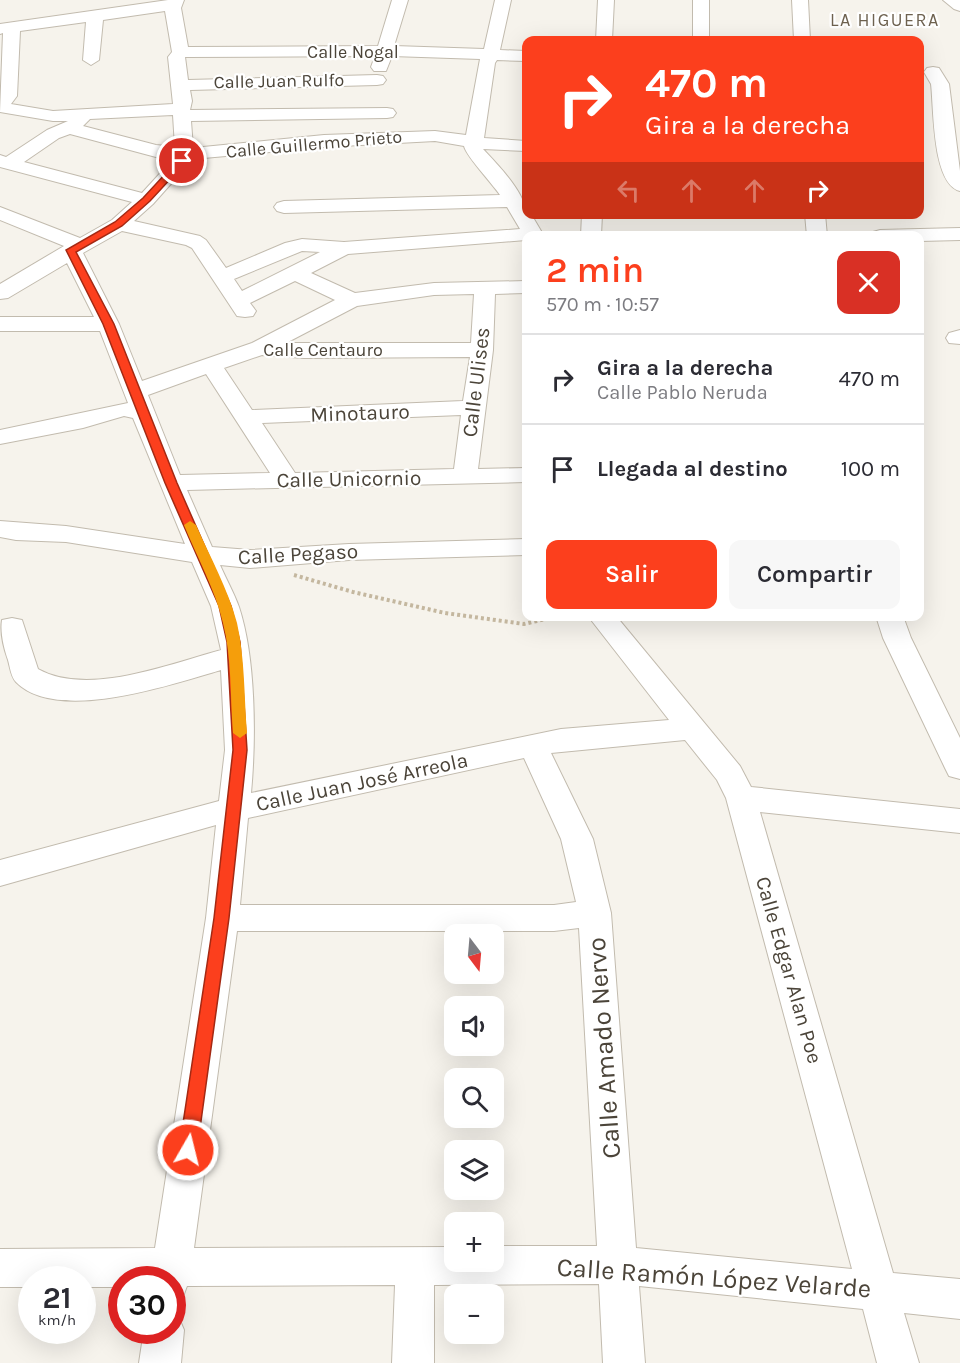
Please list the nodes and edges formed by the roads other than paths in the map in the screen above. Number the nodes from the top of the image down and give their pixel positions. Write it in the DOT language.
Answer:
graph roads {
  1 [pos="400,0"];
  2 [pos="503,0"];
  3 [pos="606,0"];
  4 [pos="701,0"];
  5 [pos="800,0"];
  6 [pos="951,0"];
  7 [pos="175,2"];
  8 [pos="960,6"];
  9 [pos="95,15"];
  10 [pos="6,28"];
  11 [pos="604,36"];
  12 [pos="701,36"];
  13 [pos="802,36"];
  14 [pos="385,51"];
  15 [pos="180,52"];
  16 [pos="491,55"];
  17 [pos="522,56"];
  18 [pos="91,60"];
  19 [pos="933,72"];
  20 [pos="377,80"];
  21 [pos="182,85"];
  22 [pos="0,107"];
  23 [pos="181,112"];
  24 [pos="387,113"];
  25 [pos="86,115"];
  26 [pos="68,128"];
  27 [pos="395,137"];
  28 [pos="474,142"];
  29 [pos="522,146"];
  30 [pos="186,154"];
  31 [pos="4,162"];
  32 [pos="960,184"];
  33 [pos="147,200"];
  34 [pos="512,201"];
  35 [pos="388,205"];
  36 [pos="284,207"];
  37 [pos="0,213"];
  38 [pos="522,217"];
  39 [pos="118,224"];
  40 [pos="960,234"];
  41 [pos="924,235"];
  42 [pos="522,236"];
  43 [pos="392,243"];
  44 [pos="75,248"];
  45 [pos="344,248"];
  46 [pos="295,273"];
  47 [pos="221,277"];
  48 [pos="522,287"];
  49 [pos="485,288"];
  50 [pos="0,293"];
  51 [pos="352,300"];
  52 [pos="0,324"];
  53 [pos="108,324"];
  54 [pos="260,348"];
  55 [pos="482,350"];
  56 [pos="211,365"];
  57 [pos="139,402"];
  58 [pos="473,408"];
  59 [pos="246,417"];
  60 [pos="0,437"];
  61 [pos="522,475"];
  62 [pos="465,477"];
  63 [pos="288,481"];
  64 [pos="171,483"];
  65 [pos="0,529"];
  66 [pos="522,547"];
  67 [pos="203,555"];
  68 [pos="605,621"];
  69 [pos="891,621"];
  70 [pos="12,627"];
  71 [pos="235,656"];
  72 [pos="694,729"];
  73 [pos="533,745"];
  74 [pos="960,768"];
  75 [pos="741,798"];
  76 [pos="233,809"];
  77 [pos="960,821"];
  78 [pos="0,873"];
  79 [pos="595,913"];
  80 [pos="222,918"];
  81 [pos="415,1265"];
  82 [pos="618,1265"];
  83 [pos="171,1266"];
  84 [pos="0,1268"];
  85 [pos="108,1271"];
  86 [pos="186,1272"];
  87 [pos="879,1291"];
  88 [pos="960,1299"];
  89 [pos="162,1344"];
  90 [pos="160,1363"];
  91 [pos="413,1363"];
  92 [pos="624,1363"];
  93 [pos="898,1363"];
  1 -- 14 [label="street"];
  2 -- 16 [label="street"];
  3 -- 11 [label="street"];
  4 -- 12 [label="street"];
  5 -- 13 [label="street"];
  6 -- 8 [label="street"];
  7 -- 9 [label="street"];
  7 -- 15 [label="street"];
  9 -- 10 [label="street"];
  9 -- 18 [label="street"];
  10 -- 22 [label="street"];
  14 -- 15 [label="street, Calle Nogal"];
  14 -- 16 [label="street, Calle Nogal"];
  14 -- 20 [label="street"];
  15 -- 21 [label="street"];
  16 -- 17 [label="street, Calle Nogal"];
  16 -- 28 [label="street"];
  19 -- 32 [label="street"];
  20 -- 21 [label="street, Calle Juan Rulfo"];
  20 -- 24 [label="street"];
  21 -- 23 [label="street"];
  22 -- 25 [label="street"];
  23 -- 24 [label="street"];
  23 -- 25 [label="street"];
  23 -- 30 [label="street"];
  24 -- 27 [label="street"];
  25 -- 26 [label="street"];
  26 -- 30 [label="street, Calle Guillermo Prieto"];
  26 -- 31 [label="street"];
  27 -- 28 [label="street, Calle Guillermo Prieto"];
  27 -- 30 [label="street, Calle Guillermo Prieto"];
  28 -- 29 [label="street, Calle Guillermo Prieto"];
  28 -- 34 [label="street"];
  30 -- 33 [label="street"];
  31 -- 33 [label="street"];
  33 -- 39 [label="street"];
  34 -- 35 [label="street"];
  34 -- 38 [label="street"];
  35 -- 36 [label="street"];
  35 -- 43 [label="street"];
  37 -- 44 [label="street"];
  39 -- 44 [label="street"];
  39 -- 47 [label="street"];
  40 -- 41 [label="street"];
  42 -- 43 [label="street"];
  43 -- 45 [label="street"];
  44 -- 50 [label="street"];
  44 -- 53 [label="street"];
  45 -- 46 [label="street"];
  45 -- 47 [label="street"];
  46 -- 47 [label="street"];
  46 -- 51 [label="street"];
  48 -- 49 [label="street"];
  49 -- 51 [label="street"];
  49 -- 55 [label="street, Calle Ulises"];
  51 -- 54 [label="street"];
  52 -- 53 [label="street"];
  53 -- 57 [label="street"];
  54 -- 55 [label="street, Calle Centauro"];
  54 -- 56 [label="street, Calle Centauro"];
  55 -- 58 [label="street, Calle Ulises"];
  56 -- 57 [label="street, Calle Centauro"];
  56 -- 59 [label="street"];
  57 -- 60 [label="street, Calle Centauro"];
  57 -- 64 [label="street"];
  58 -- 59 [label="street, Minotauro"];
  58 -- 62 [label="street, Calle Ulises"];
  59 -- 63 [label="street"];
  61 -- 62 [label="street, Calle Unicornio"];
  62 -- 63 [label="street, Calle Unicornio"];
  63 -- 64 [label="street, Calle Unicornio"];
  64 -- 67 [label="street"];
  65 -- 67 [label="street, Calle Pegaso"];
  66 -- 67 [label="street, Calle Pegaso"];
  67 -- 71 [label="street"];
  68 -- 72 [label="street, Calle Edgar Alan Poe"];
  69 -- 74 [label="street"];
  70 -- 71 [label="street"];
  71 -- 76 [label="street"];
  72 -- 73 [label="street, Calle Juan José Arreola"];
  72 -- 75 [label="street, Calle Edgar Alan Poe"];
  73 -- 76 [label="street, Calle Juan José Arreola"];
  73 -- 79 [label="street, Calle Amado Nervo"];
  75 -- 77 [label="street"];
  75 -- 87 [label="street, Calle Edgar Alan Poe"];
  76 -- 78 [label="street, Calle Juan José Arreola"];
  76 -- 80 [label="street"];
  79 -- 80 [label="street"];
  79 -- 82 [label="street, Calle Amado Nervo"];
  80 -- 83 [label="street"];
  81 -- 82 [label="street, Calle Ramón López Velarde"];
  81 -- 86 [label="street, Calle Ramón López Velarde"];
  81 -- 91 [label="street"];
  82 -- 87 [label="street, Calle Ramón López Velarde"];
  82 -- 92 [label="street, Calle Amado Nervo"];
  84 -- 85 [label="street, Calle Ramón López Velarde"];
  87 -- 88 [label="street, Calle Ramón López Velarde"];
  87 -- 93 [label="street, Calle Edgar Alan Poe"];
  89 -- 90 [label="street"];
}
